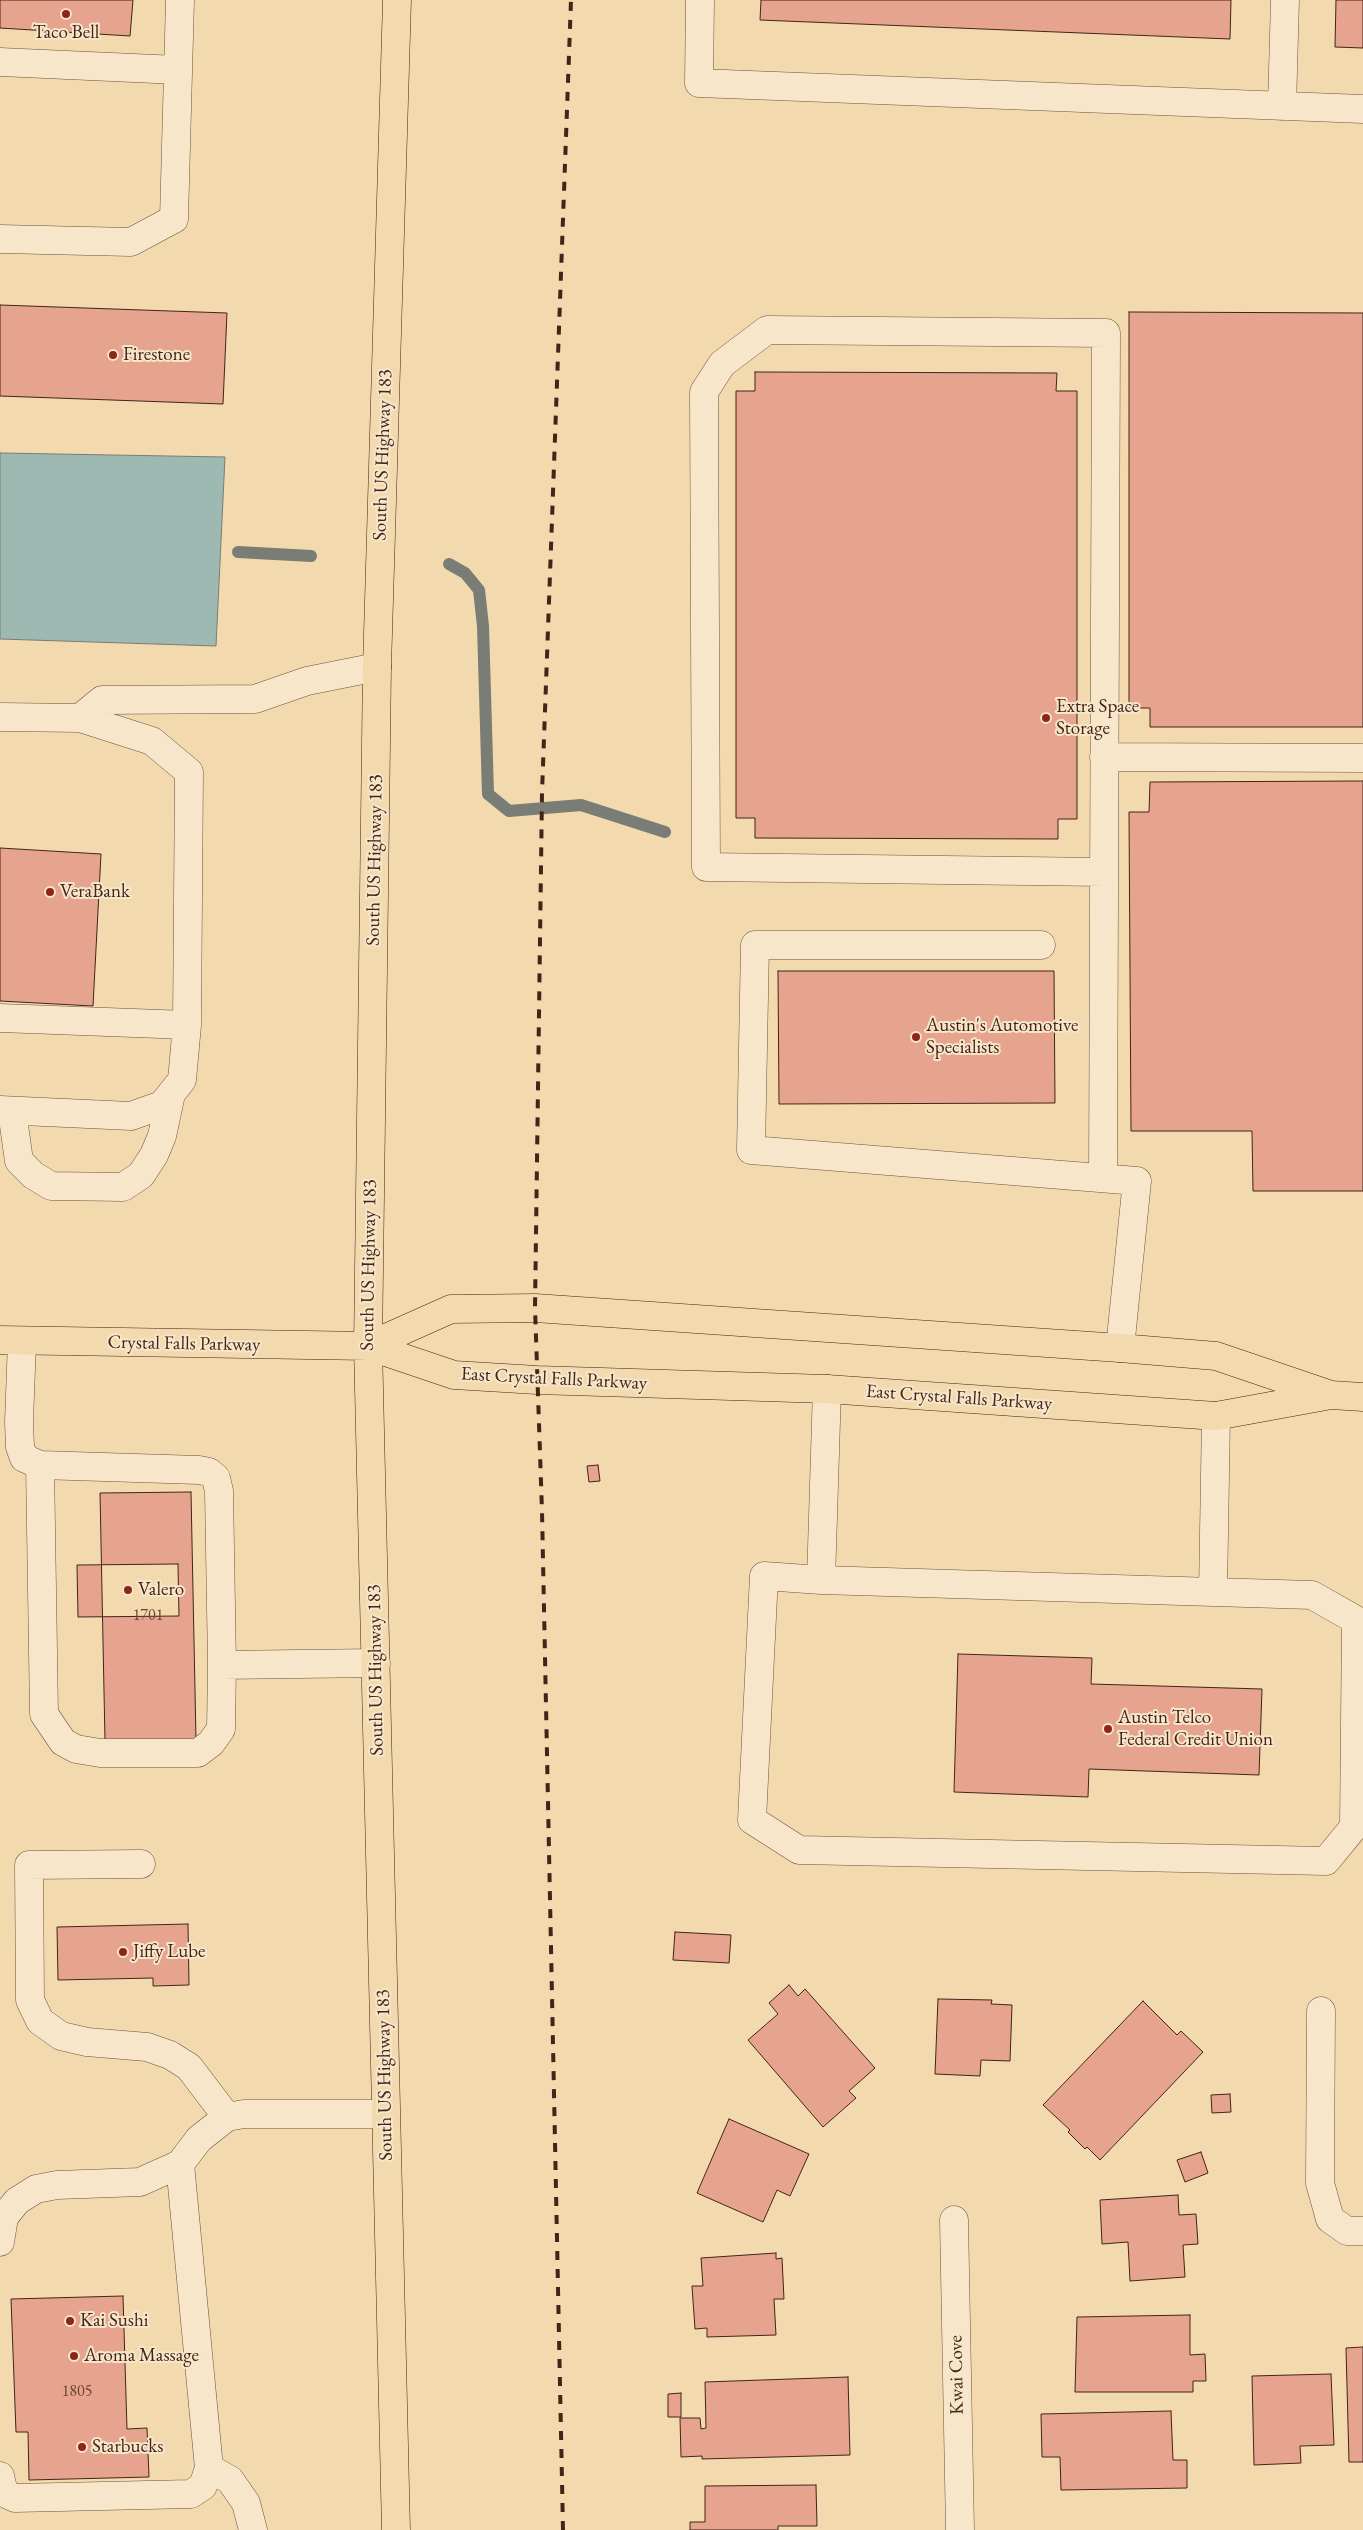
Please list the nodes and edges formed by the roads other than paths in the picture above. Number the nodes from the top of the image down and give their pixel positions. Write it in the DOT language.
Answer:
graph roads {
  1 [pos="180,0"];
  2 [pos="397,0"];
  3 [pos="700,0"];
  4 [pos="1285,0"];
  5 [pos="0,62"];
  6 [pos="178,70"];
  7 [pos="1282,106"];
  8 [pos="1363,109"];
  9 [pos="0,239"];
  10 [pos="377,667"];
  11 [pos="0,717"];
  12 [pos="80,718"];
  13 [pos="1104,757"];
  14 [pos="1363,758"];
  15 [pos="1104,872"];
  16 [pos="1041,945"];
  17 [pos="0,1018"];
  18 [pos="187,1025"];
  19 [pos="171,1094"];
  20 [pos="6,1111"];
  21 [pos="1103,1178"];
  22 [pos="11,1341"];
  23 [pos="368,1346"];
  24 [pos="1120,1348"];
  25 [pos="827,1389"];
  26 [pos="1331,1395"];
  27 [pos="1363,1397"];
  28 [pos="1216,1416"];
  29 [pos="40,1465"];
  30 [pos="821,1580"];
  31 [pos="1213,1592"];
  32 [pos="376,1663"];
  33 [pos="222,1665"];
  34 [pos="141,1864"];
  35 [pos="1321,2011"];
  36 [pos="385,2114"];
  37 [pos="227,2117"];
  38 [pos="180,2164"];
  39 [pos="954,2220"];
  40 [pos="1363,2231"];
  41 [pos="0,2242"];
  42 [pos="209,2468"];
  43 [pos="0,2476"];
  44 [pos="253,2530"];
  45 [pos="396,2530"];
  46 [pos="960,2530"];
  1 -- 6 [label="street"];
  2 -- 10 [label="main road, South US Highway 183"];
  3 -- 7 [label="street"];
  4 -- 7 [label="street"];
  5 -- 6 [label="street"];
  6 -- 9 [label="street"];
  7 -- 8 [label="street"];
  10 -- 12 [label="street"];
  10 -- 23 [label="main road, South US Highway 183"];
  11 -- 12 [label="street"];
  12 -- 18 [label="street"];
  13 -- 14 [label="street"];
  13 -- 15 [label="street"];
  13 -- 15 [label="street"];
  15 -- 21 [label="street"];
  16 -- 21 [label="street"];
  17 -- 18 [label="street"];
  18 -- 19 [label="street"];
  19 -- 20 [label="street"];
  19 -- 20 [label="street"];
  21 -- 24 [label="street"];
  22 -- 23 [label="main road, Crystal Falls Parkway"];
  22 -- 29 [label="street"];
  23 -- 24 [label="main road, East Crystal Falls Parkway"];
  23 -- 25 [label="main road, East Crystal Falls Parkway"];
  23 -- 32 [label="main road, South US Highway 183"];
  24 -- 26 [label="main road, East Crystal Falls Parkway"];
  25 -- 28 [label="main road, East Crystal Falls Parkway"];
  25 -- 30 [label="street"];
  26 -- 27 [label="main road, East Crystal Falls Parkway"];
  26 -- 28 [label="main road, East Crystal Falls Parkway"];
  28 -- 31 [label="street"];
  29 -- 33 [label="street"];
  29 -- 33 [label="street"];
  30 -- 31 [label="street"];
  30 -- 31 [label="street"];
  32 -- 33 [label="street"];
  32 -- 36 [label="main road, South US Highway 183"];
  34 -- 37 [label="street"];
  35 -- 40 [label="street"];
  36 -- 37 [label="street"];
  36 -- 45 [label="main road, South US Highway 183"];
  37 -- 38 [label="street"];
  38 -- 41 [label="street"];
  38 -- 42 [label="street"];
  39 -- 46 [label="street, Kwai Cove"];
  42 -- 43 [label="street"];
  42 -- 44 [label="street"];
}
